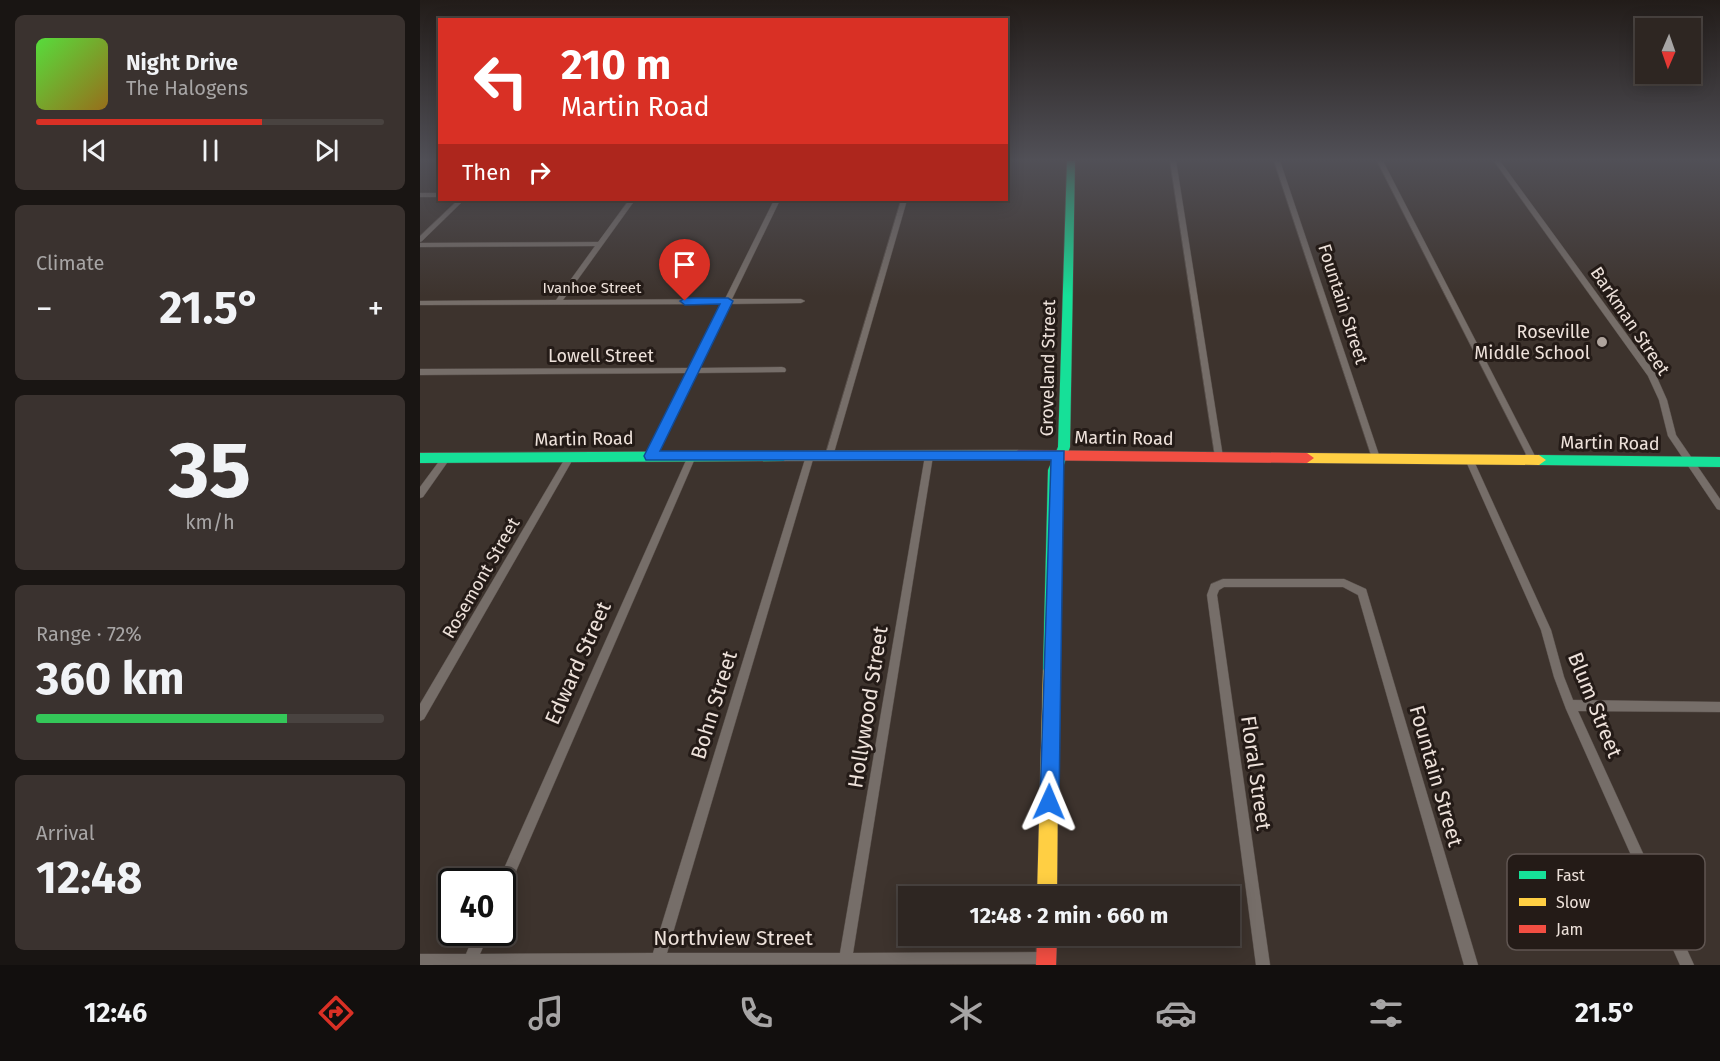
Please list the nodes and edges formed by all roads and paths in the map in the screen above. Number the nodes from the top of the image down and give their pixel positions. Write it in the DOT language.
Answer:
graph roads {
  1 [pos="455,206"];
  2 [pos="627,206"];
  3 [pos="774,206"];
  4 [pos="902,206"];
  5 [pos="1070,206"];
  6 [pos="1180,206"];
  7 [pos="1292,206"];
  8 [pos="1403,206"];
  9 [pos="1530,206"];
  10 [pos="420,240"];
  11 [pos="598,244"];
  12 [pos="420,245"];
  13 [pos="728,301"];
  14 [pos="801,301"];
  15 [pos="558,302"];
  16 [pos="420,303"];
  17 [pos="782,370"];
  18 [pos="691,371"];
  19 [pos="420,372"];
  20 [pos="1059,455"];
  21 [pos="651,456"];
  22 [pos="692,456"];
  23 [pos="810,456"];
  24 [pos="829,456"];
  25 [pos="929,456"];
  26 [pos="1219,457"];
  27 [pos="420,458"];
  28 [pos="446,458"];
  29 [pos="570,458"];
  30 [pos="1376,458"];
  31 [pos="1469,459"];
  32 [pos="1533,460"];
  33 [pos="1689,462"];
  34 [pos="1720,462"];
  35 [pos="420,494"];
  36 [pos="1720,506"];
  37 [pos="1215,587"];
  38 [pos="1570,705"];
  39 [pos="1720,707"];
  40 [pos="420,715"];
  41 [pos="1637,854"];
  42 [pos="510,868"];
  43 [pos="1047,886"];
  44 [pos="476,946"];
  45 [pos="1047,946"];
  46 [pos="1680,950"];
  47 [pos="420,961"];
  48 [pos="658,962"];
  49 [pos="845,962"];
  50 [pos="1046,962"];
  51 [pos="469,963"];
  52 [pos="1263,965"];
  53 [pos="1471,965"];
  54 [pos="1687,965"];
  1 -- 10 [label="street"];
  2 -- 11 [label="street"];
  3 -- 13 [label="street"];
  4 -- 24 [label="street"];
  5 -- 20 [label="street, Groveland Street"];
  6 -- 26 [label="street"];
  7 -- 30 [label="street, Fountain Street"];
  8 -- 32 [label="street"];
  9 -- 33 [label="street, Barkman Street"];
  11 -- 12 [label="street"];
  11 -- 15 [label="street"];
  13 -- 14 [label="street, Ivanhoe Street"];
  13 -- 15 [label="street, Ivanhoe Street"];
  13 -- 18 [label="street"];
  15 -- 16 [label="street, Ivanhoe Street"];
  17 -- 18 [label="street, Lowell Street"];
  18 -- 19 [label="street, Lowell Street"];
  18 -- 21 [label="street"];
  20 -- 25 [label="street, Martin Road"];
  20 -- 26 [label="street, Martin Road"];
  20 -- 43 [label="street, Groveland Street"];
  21 -- 22 [label="street, Martin Road"];
  21 -- 29 [label="street, Martin Road"];
  22 -- 23 [label="street, Martin Road"];
  22 -- 42 [label="street, Edward Street"];
  23 -- 24 [label="street, Martin Road"];
  23 -- 48 [label="street, Bohn Street"];
  24 -- 25 [label="street, Martin Road"];
  25 -- 49 [label="street, Hollywood Street"];
  26 -- 30 [label="street, Martin Road"];
  27 -- 28 [label="street, Martin Road"];
  28 -- 29 [label="street, Martin Road"];
  28 -- 35 [label="street"];
  29 -- 40 [label="street, Rosemont Street"];
  30 -- 31 [label="street, Martin Road"];
  31 -- 32 [label="street, Martin Road"];
  31 -- 38 [label="street, Blum Street"];
  32 -- 33 [label="street, Martin Road"];
  33 -- 34 [label="street, Martin Road"];
  33 -- 36 [label="street, Barkman Street"];
  37 -- 52 [label="street, Floral Street"];
  37 -- 53 [label="street, Fountain Street"];
  38 -- 39 [label="street"];
  38 -- 41 [label="street, Blum Street"];
  44 -- 51 [label="street"];
  45 -- 50 [label="street"];
  46 -- 54 [label="street, Blum Street"];
  47 -- 51 [label="street, Northview Street"];
  48 -- 49 [label="street, Northview Street"];
  48 -- 51 [label="street, Northview Street"];
  49 -- 50 [label="street, Northview Street"];
}
